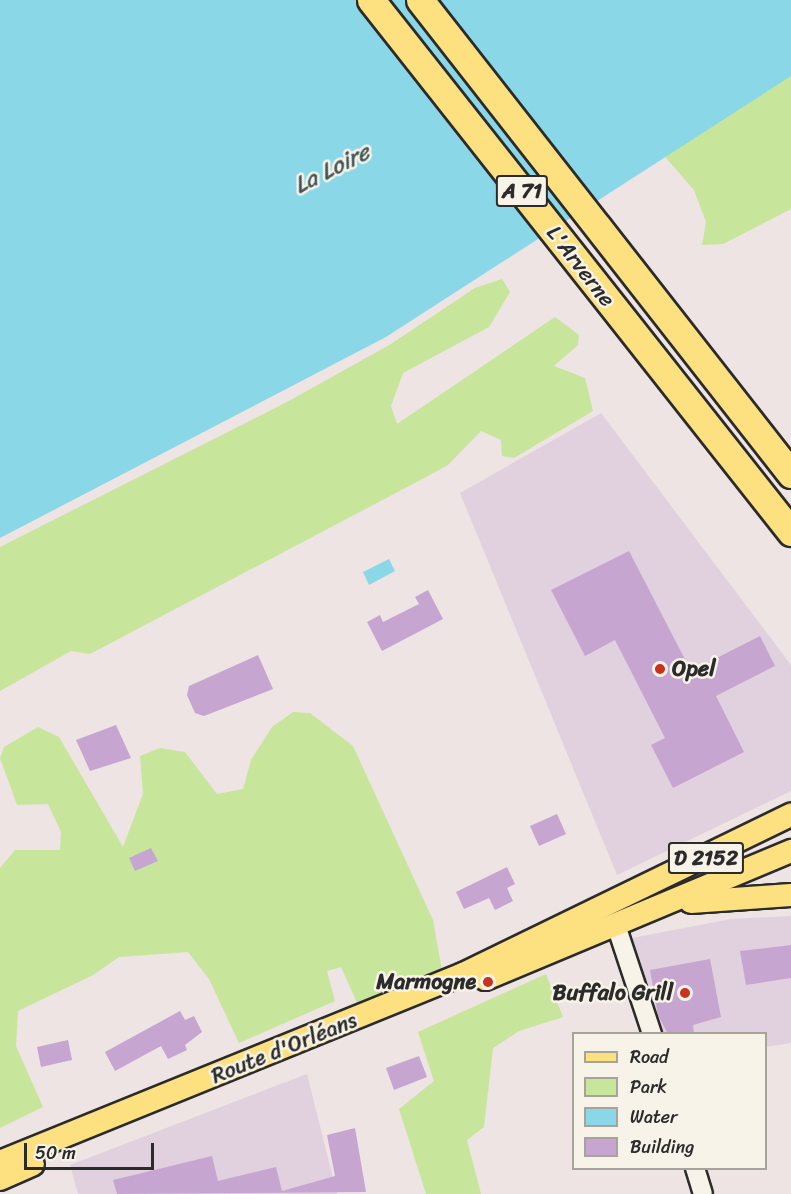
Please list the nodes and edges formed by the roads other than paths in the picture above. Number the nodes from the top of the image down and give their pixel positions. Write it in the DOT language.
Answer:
graph roads {
  1 [pos="371,0"];
  2 [pos="420,0"];
  3 [pos="791,474"];
  4 [pos="791,532"];
  5 [pos="791,815"];
  6 [pos="791,824"];
  7 [pos="789,859"];
  8 [pos="791,895"];
  9 [pos="663,906"];
  10 [pos="616,925"];
  11 [pos="651,1032"];
  12 [pos="0,1162"];
  13 [pos="696,1170"];
  14 [pos="0,1179"];
  15 [pos="703,1194"];
  1 -- 4 [label="highway, L'Arverne / A 71"];
  2 -- 3 [label="highway, L'Arverne / A 71"];
  5 -- 12 [label="main road, Route d'Orléans / D 2152"];
  6 -- 7 [label="main road"];
  7 -- 9 [label="main road, Route d'Orléans / D 2152"];
  8 -- 9 [label="main road"];
  9 -- 10 [label="main road, Route d'Orléans / D 2152"];
  10 -- 11 [label="street"];
  10 -- 14 [label="main road, Route d'Orléans / D 2152"];
  13 -- 15 [label="street"];
}
